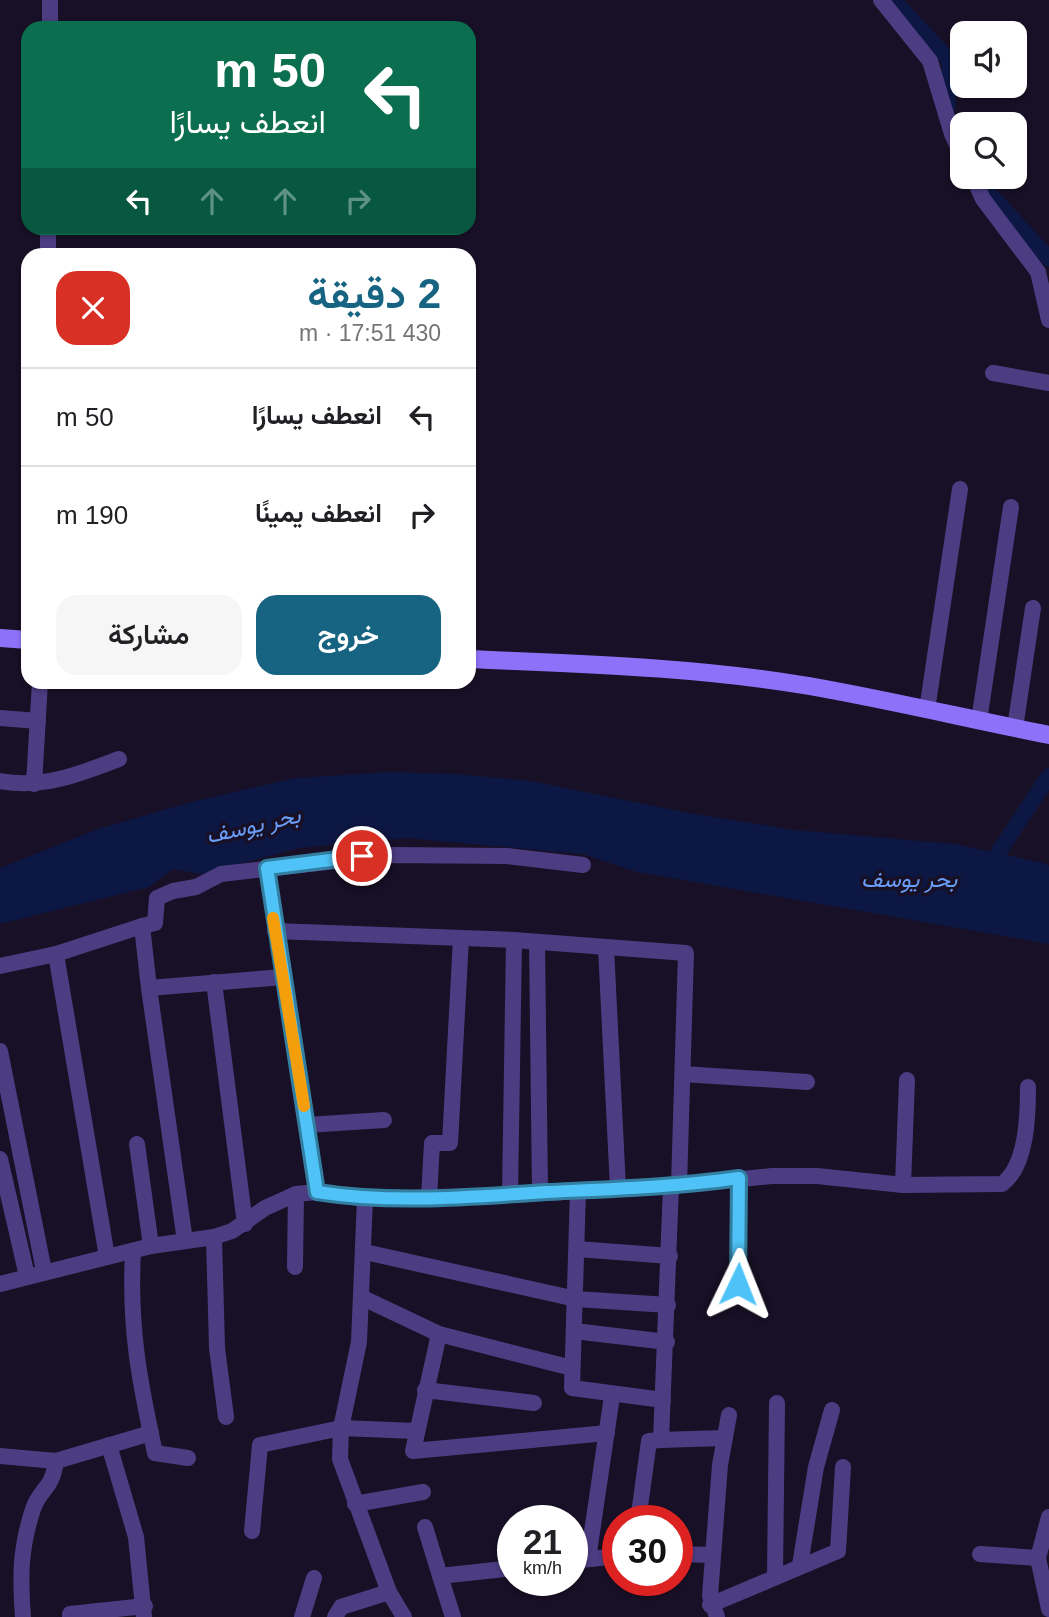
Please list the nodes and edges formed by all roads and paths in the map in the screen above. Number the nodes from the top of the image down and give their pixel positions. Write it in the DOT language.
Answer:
graph roads {
  1 [pos="50,0"];
  2 [pos="881,0"];
  3 [pos="50,21"];
  4 [pos="950,128"];
  5 [pos="978,189"];
  6 [pos="1049,320"];
  7 [pos="993,373"];
  8 [pos="1049,383"];
  9 [pos="960,489"];
  10 [pos="1011,507"];
  11 [pos="1033,608"];
  12 [pos="0,638"];
  13 [pos="21,640"];
  14 [pos="476,659"];
  15 [pos="40,689"];
  16 [pos="927,710"];
  17 [pos="0,718"];
  18 [pos="38,721"];
  19 [pos="979,721"];
  20 [pos="1015,728"];
  21 [pos="1049,735"];
  22 [pos="119,758"];
  23 [pos="0,781"];
  24 [pos="34,784"];
  25 [pos="583,865"];
  26 [pos="267,868"];
  27 [pos="142,926"];
  28 [pos="275,931"];
  29 [pos="461,938"];
  30 [pos="514,940"];
  31 [pos="537,942"];
  32 [pos="606,948"];
  33 [pos="56,954"];
  34 [pos="0,966"];
  35 [pos="283,977"];
  36 [pos="214,982"];
  37 [pos="149,988"];
  38 [pos="0,1051"];
  39 [pos="683,1074"];
  40 [pos="908,1080"];
  41 [pos="807,1082"];
  42 [pos="1028,1087"];
  43 [pos="384,1120"];
  44 [pos="307,1125"];
  45 [pos="137,1144"];
  46 [pos="0,1159"];
  47 [pos="739,1178"];
  48 [pos="903,1185"];
  49 [pos="675,1186"];
  50 [pos="618,1188"];
  51 [pos="578,1190"];
  52 [pos="317,1192"];
  53 [pos="540,1193"];
  54 [pos="296,1194"];
  55 [pos="510,1195"];
  56 [pos="429,1198"];
  57 [pos="365,1199"];
  58 [pos="245,1224"];
  59 [pos="214,1237"];
  60 [pos="185,1241"];
  61 [pos="151,1246"];
  62 [pos="577,1250"];
  63 [pos="133,1251"];
  64 [pos="365,1252"];
  65 [pos="670,1256"];
  66 [pos="107,1257"];
  67 [pos="295,1268"];
  68 [pos="44,1271"];
  69 [pos="27,1276"];
  70 [pos="0,1284"];
  71 [pos="738,1284"];
  72 [pos="363,1298"];
  73 [pos="576,1299"];
  74 [pos="668,1305"];
  75 [pos="574,1331"];
  76 [pos="439,1334"];
  77 [pos="667,1342"];
  78 [pos="572,1368"];
  79 [pos="425,1390"];
  80 [pos="612,1396"];
  81 [pos="663,1400"];
  82 [pos="534,1403"];
  83 [pos="777,1403"];
  84 [pos="832,1410"];
  85 [pos="729,1415"];
  86 [pos="226,1417"];
  87 [pos="341,1428"];
  88 [pos="416,1431"];
  89 [pos="151,1433"];
  90 [pos="607,1433"];
  91 [pos="724,1438"];
  92 [pos="661,1440"];
  93 [pos="109,1444"];
  94 [pos="0,1456"];
  95 [pos="188,1458"];
  96 [pos="55,1461"];
  97 [pos="843,1467"];
  98 [pos="422,1492"];
  99 [pos="355,1504"];
  100 [pos="640,1505"];
  101 [pos="1049,1517"];
  102 [pos="588,1522"];
  103 [pos="425,1527"];
  104 [pos="251,1531"];
  105 [pos="693,1554"];
  106 [pos="980,1554"];
  107 [pos="713,1555"];
  108 [pos="1038,1558"];
  109 [pos="800,1565"];
  110 [pos="497,1570"];
  111 [pos="440,1576"];
  112 [pos="775,1576"];
  113 [pos="314,1578"];
  114 [pos="389,1592"];
  115 [pos="1049,1609"];
  116 [pos="145,1611"];
  117 [pos="713,1611"];
  118 [pos="23,1617"];
  119 [pos="70,1617"];
  120 [pos="302,1617"];
  121 [pos="335,1617"];
  122 [pos="404,1617"];
  123 [pos="453,1617"];
  1 -- 3 [label="street"];
  2 -- 4 [label="street"];
  5 -- 6 [label="street"];
  7 -- 8 [label="street"];
  9 -- 16 [label="street"];
  10 -- 19 [label="street"];
  11 -- 20 [label="street"];
  12 -- 13 [label="street"];
  14 -- 16 [label="street"];
  15 -- 18 [label="street"];
  16 -- 19 [label="street"];
  17 -- 18 [label="street"];
  18 -- 24 [label="street"];
  19 -- 20 [label="street"];
  20 -- 21 [label="street"];
  22 -- 24 [label="street"];
  23 -- 24 [label="street"];
  25 -- 26 [label="street"];
  26 -- 27 [label="street"];
  26 -- 28 [label="street"];
  27 -- 33 [label="street"];
  27 -- 37 [label="street"];
  28 -- 29 [label="street"];
  28 -- 35 [label="street"];
  29 -- 30 [label="street"];
  29 -- 56 [label="street"];
  30 -- 31 [label="street"];
  30 -- 55 [label="street"];
  31 -- 32 [label="street"];
  31 -- 53 [label="street"];
  32 -- 39 [label="street"];
  32 -- 50 [label="street"];
  33 -- 34 [label="street"];
  33 -- 66 [label="street"];
  35 -- 36 [label="street"];
  35 -- 44 [label="street"];
  36 -- 37 [label="street"];
  36 -- 58 [label="street"];
  37 -- 60 [label="street"];
  38 -- 68 [label="street"];
  39 -- 41 [label="street"];
  39 -- 49 [label="street"];
  40 -- 48 [label="street"];
  42 -- 48 [label="street"];
  43 -- 44 [label="street"];
  44 -- 52 [label="street"];
  45 -- 61 [label="street"];
  46 -- 69 [label="street"];
  47 -- 48 [label="street"];
  47 -- 49 [label="street"];
  47 -- 71 [label="street"];
  49 -- 50 [label="street"];
  49 -- 65 [label="street"];
  50 -- 51 [label="street"];
  51 -- 53 [label="street"];
  51 -- 62 [label="street"];
  52 -- 54 [label="street"];
  52 -- 57 [label="street"];
  53 -- 55 [label="street"];
  54 -- 58 [label="street"];
  54 -- 67 [label="street"];
  55 -- 56 [label="street"];
  56 -- 57 [label="street"];
  57 -- 64 [label="street"];
  58 -- 59 [label="street"];
  59 -- 60 [label="street"];
  59 -- 86 [label="street"];
  60 -- 61 [label="street"];
  61 -- 63 [label="street"];
  62 -- 65 [label="street"];
  62 -- 73 [label="street"];
  63 -- 66 [label="street"];
  63 -- 89 [label="street"];
  64 -- 72 [label="street"];
  64 -- 73 [label="street"];
  65 -- 74 [label="street"];
  66 -- 68 [label="street"];
  68 -- 69 [label="street"];
  69 -- 70 [label="street"];
  72 -- 76 [label="street"];
  72 -- 87 [label="street"];
  73 -- 74 [label="street"];
  73 -- 75 [label="street"];
  74 -- 77 [label="street"];
  75 -- 77 [label="street"];
  75 -- 78 [label="street"];
  76 -- 78 [label="street"];
  76 -- 79 [label="street"];
  77 -- 81 [label="street"];
  78 -- 80 [label="street"];
  79 -- 82 [label="street"];
  79 -- 88 [label="street"];
  80 -- 81 [label="street"];
  80 -- 90 [label="street"];
  81 -- 92 [label="street"];
  83 -- 112 [label="street"];
  84 -- 109 [label="street"];
  85 -- 91 [label="street"];
  87 -- 88 [label="street"];
  87 -- 99 [label="street"];
  87 -- 104 [label="street"];
  88 -- 90 [label="street"];
  89 -- 93 [label="street"];
  89 -- 95 [label="street"];
  90 -- 102 [label="street"];
  91 -- 92 [label="street"];
  91 -- 107 [label="street"];
  92 -- 100 [label="street"];
  93 -- 96 [label="street"];
  93 -- 116 [label="street"];
  94 -- 96 [label="street"];
  96 -- 118 [label="street"];
  97 -- 109 [label="street"];
  98 -- 99 [label="street"];
  99 -- 114 [label="street"];
  101 -- 108 [label="street"];
  103 -- 111 [label="street"];
  105 -- 107 [label="street"];
  106 -- 108 [label="street"];
  107 -- 117 [label="street"];
  108 -- 115 [label="street"];
  109 -- 112 [label="street"];
  110 -- 111 [label="street"];
  111 -- 123 [label="street"];
  112 -- 117 [label="street"];
  113 -- 120 [label="street"];
  114 -- 121 [label="street"];
  114 -- 122 [label="street"];
  116 -- 119 [label="street"];
}
